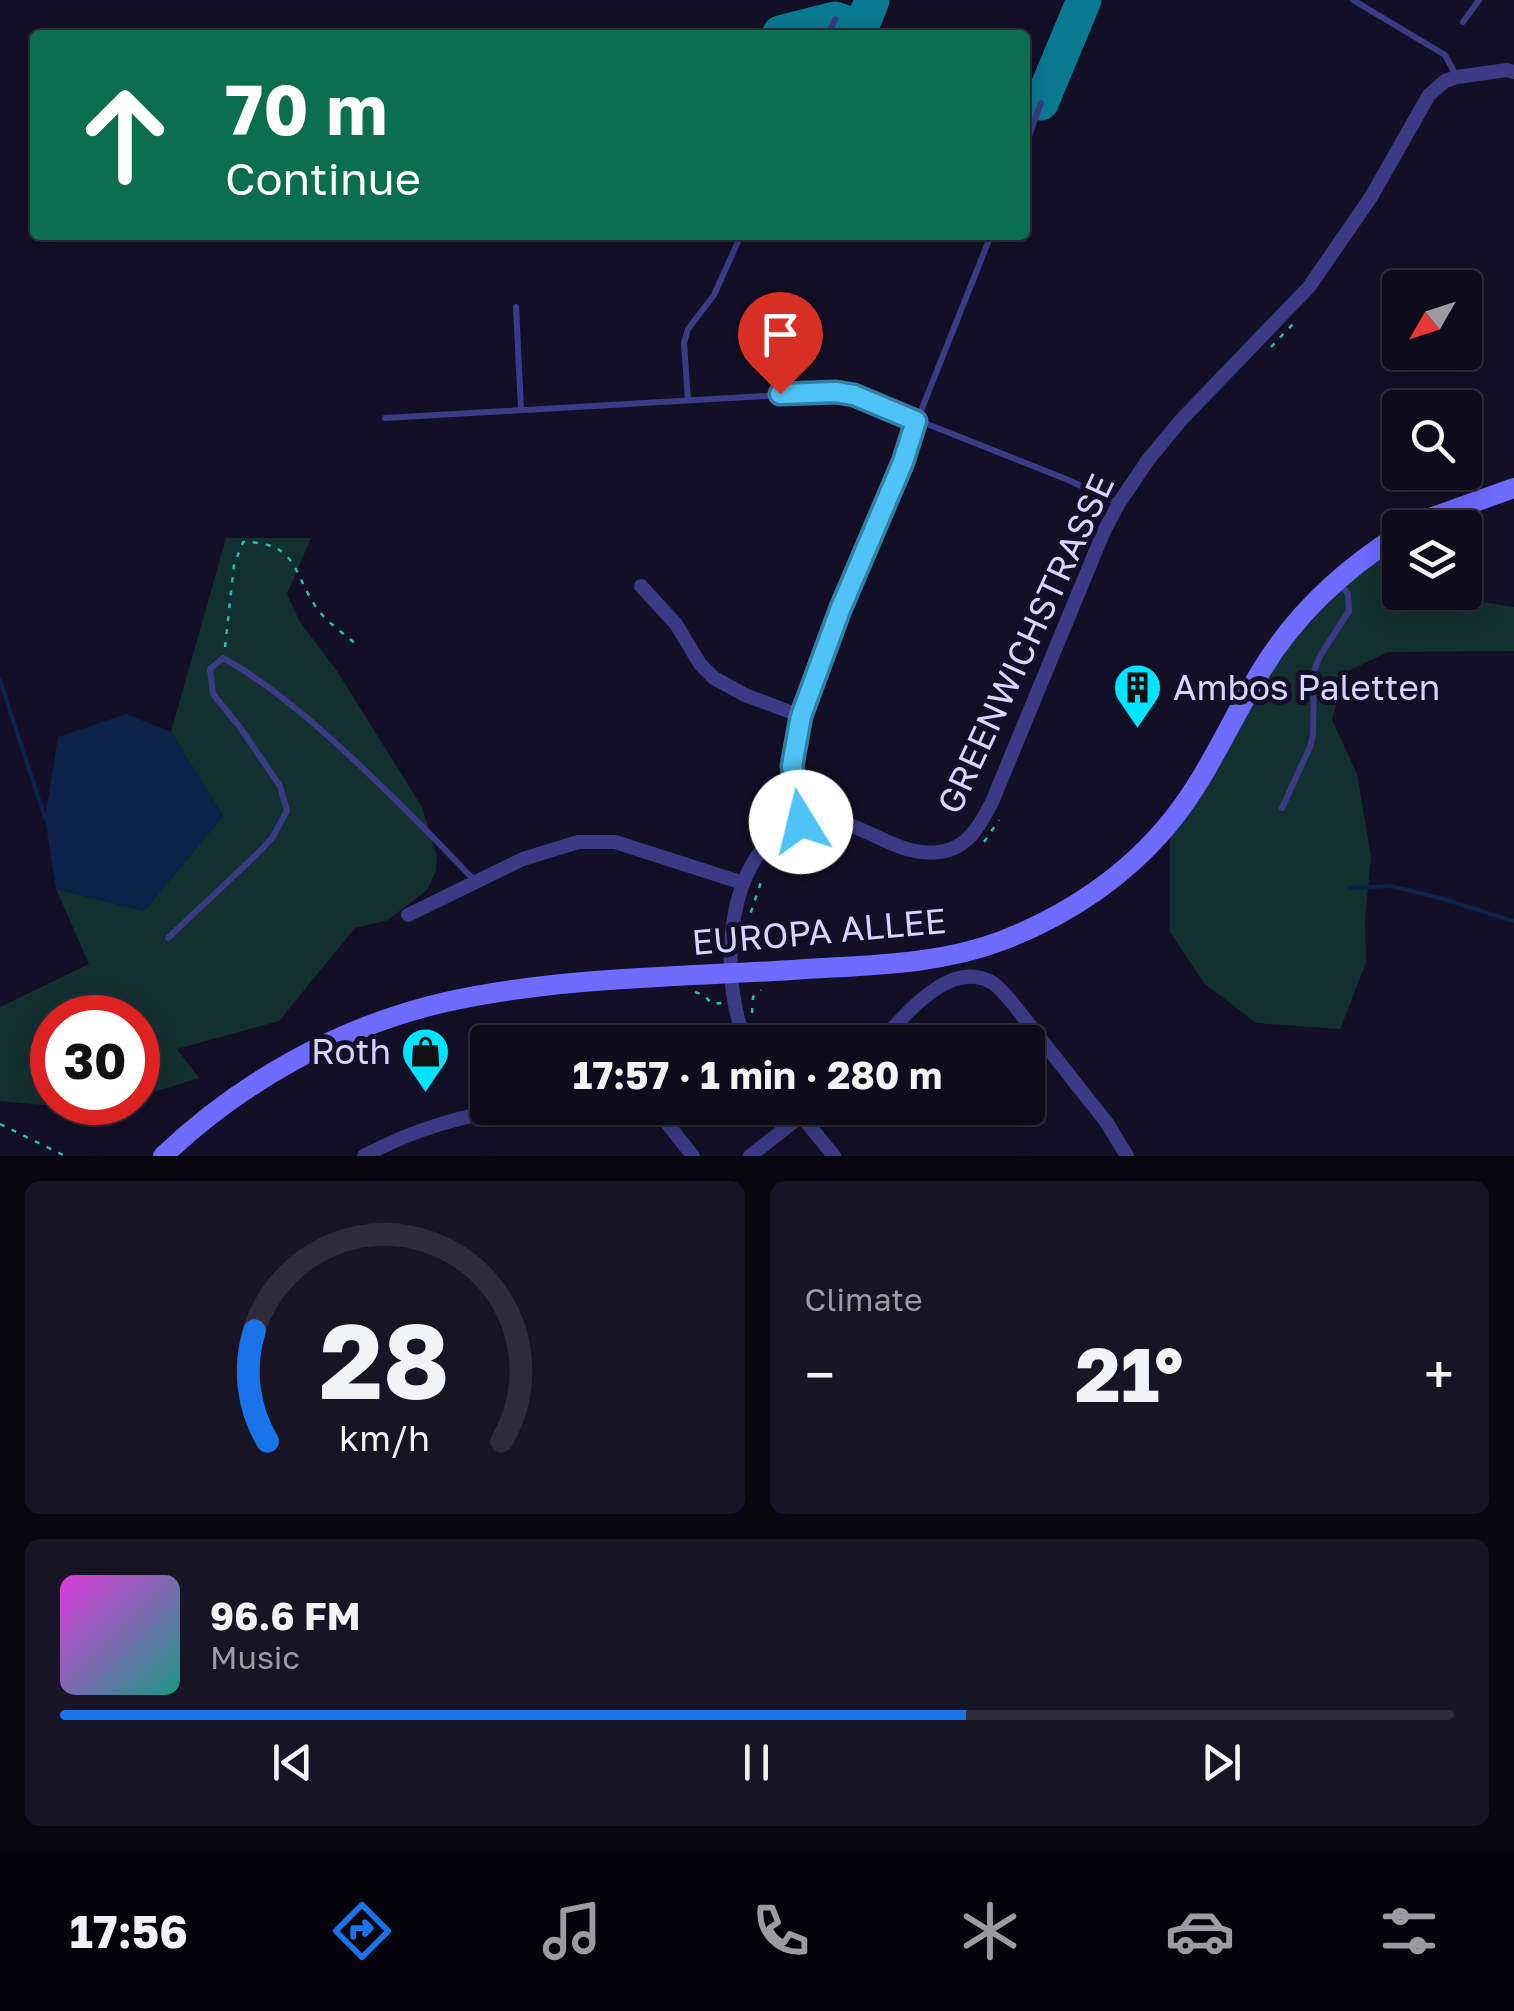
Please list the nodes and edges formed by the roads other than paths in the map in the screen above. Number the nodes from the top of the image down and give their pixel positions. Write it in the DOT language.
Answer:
graph roads {
  1 [pos="1353,0"];
  2 [pos="1479,0"];
  3 [pos="836,18"];
  4 [pos="1463,22"];
  5 [pos="830,30"];
  6 [pos="1512,69"];
  7 [pos="1456,78"];
  8 [pos="1042,103"];
  9 [pos="1030,133"];
  10 [pos="739,240"];
  11 [pos="989,240"];
  12 [pos="516,307"];
  13 [pos="688,400"];
  14 [pos="521,409"];
  15 [pos="385,418"];
  16 [pos="916,421"];
  17 [pos="1514,488"];
  18 [pos="1119,503"];
  19 [pos="1453,510"];
  20 [pos="1382,546"];
  21 [pos="1336,580"];
  22 [pos="641,586"];
  23 [pos="814,680"];
  24 [pos="801,716"];
  25 [pos="1282,808"];
  26 [pos="801,822"];
  27 [pos="476,882"];
  28 [pos="743,883"];
  29 [pos="408,915"];
  30 [pos="168,938"];
  31 [pos="732,974"];
  32 [pos="738,1025"];
  33 [pos="895,1025"];
  34 [pos="1030,1025"];
  35 [pos="1045,1045"];
  36 [pos="470,1117"];
  37 [pos="668,1125"];
  38 [pos="786,1125"];
  39 [pos="813,1125"];
  40 [pos="163,1156"];
  41 [pos="364,1156"];
  42 [pos="693,1156"];
  43 [pos="750,1156"];
  44 [pos="834,1156"];
  45 [pos="1127,1156"];
  1 -- 7 [label="lane"];
  2 -- 4 [label="lane"];
  3 -- 5 [label="lane"];
  6 -- 7 [label="street"];
  7 -- 18 [label="street, GREENWICHSTRASSE"];
  8 -- 9 [label="lane"];
  10 -- 13 [label="lane"];
  11 -- 16 [label="lane"];
  12 -- 14 [label="lane"];
  13 -- 14 [label="lane"];
  13 -- 16 [label="lane"];
  14 -- 15 [label="lane"];
  16 -- 18 [label="lane"];
  16 -- 23 [label="lane"];
  17 -- 19 [label="main road"];
  18 -- 26 [label="street, GREENWICHSTRASSE"];
  20 -- 21 [label="main road, EUROPA ALLEE"];
  21 -- 25 [label="lane"];
  21 -- 31 [label="main road, EUROPA ALLEE"];
  22 -- 24 [label="street"];
  23 -- 24 [label="street"];
  24 -- 26 [label="street"];
  26 -- 28 [label="street"];
  27 -- 28 [label="street"];
  27 -- 29 [label="street"];
  27 -- 30 [label="lane"];
  28 -- 31 [label="street"];
  31 -- 32 [label="street"];
  31 -- 40 [label="main road, EUROPA ALLEE"];
  33 -- 34 [label="street"];
  35 -- 45 [label="street"];
  36 -- 41 [label="street"];
  37 -- 42 [label="street"];
  38 -- 43 [label="street"];
  39 -- 44 [label="street"];
}
